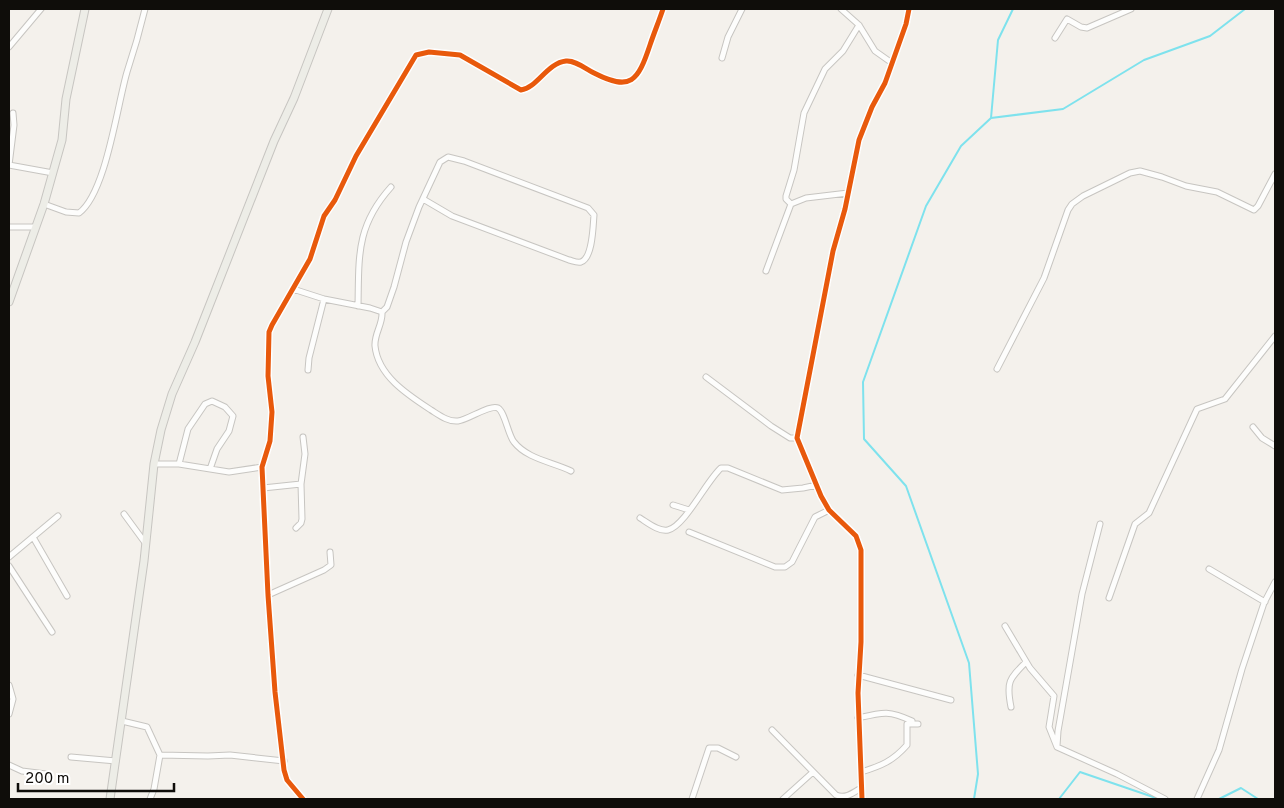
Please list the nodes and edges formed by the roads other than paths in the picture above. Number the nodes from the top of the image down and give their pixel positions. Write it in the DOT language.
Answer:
graph roads {
  1 [pos="41,9"];
  2 [pos="85,9"];
  3 [pos="145,9"];
  4 [pos="328,9"];
  5 [pos="663,9"];
  6 [pos="742,9"];
  7 [pos="841,9"];
  8 [pos="909,9"];
  9 [pos="1131,9"];
  10 [pos="859,25"];
  11 [pos="1055,38"];
  12 [pos="9,47"];
  13 [pos="722,58"];
  14 [pos="892,63"];
  15 [pos="13,113"];
  16 [pos="9,165"];
  17 [pos="53,172"];
  18 [pos="1275,174"];
  19 [pos="391,187"];
  20 [pos="848,193"];
  21 [pos="423,199"];
  22 [pos="44,204"];
  23 [pos="791,204"];
  24 [pos="9,227"];
  25 [pos="35,227"];
  26 [pos="766,271"];
  27 [pos="293,290"];
  28 [pos="324,299"];
  29 [pos="9,302"];
  30 [pos="358,306"];
  31 [pos="382,312"];
  32 [pos="1275,336"];
  33 [pos="998,369"];
  34 [pos="308,370"];
  35 [pos="706,377"];
  36 [pos="1253,427"];
  37 [pos="303,437"];
  38 [pos="798,438"];
  39 [pos="1275,446"];
  40 [pos="154,464"];
  41 [pos="179,464"];
  42 [pos="262,467"];
  43 [pos="210,469"];
  44 [pos="571,471"];
  45 [pos="301,484"];
  46 [pos="817,485"];
  47 [pos="263,488"];
  48 [pos="673,505"];
  49 [pos="689,510"];
  50 [pos="829,510"];
  51 [pos="124,514"];
  52 [pos="58,516"];
  53 [pos="640,518"];
  54 [pos="1100,524"];
  55 [pos="296,528"];
  56 [pos="689,532"];
  57 [pos="33,537"];
  58 [pos="146,544"];
  59 [pos="330,552"];
  60 [pos="9,557"];
  61 [pos="9,566"];
  62 [pos="1209,570"];
  63 [pos="1275,582"];
  64 [pos="268,594"];
  65 [pos="67,596"];
  66 [pos="1109,598"];
  67 [pos="1265,602"];
  68 [pos="1005,626"];
  69 [pos="52,632"];
  70 [pos="1026,662"];
  71 [pos="858,675"];
  72 [pos="9,685"];
  73 [pos="951,700"];
  74 [pos="1011,707"];
  75 [pos="9,714"];
  76 [pos="858,718"];
  77 [pos="122,721"];
  78 [pos="772,730"];
  79 [pos="1057,747"];
  80 [pos="160,755"];
  81 [pos="71,757"];
  82 [pos="736,757"];
  83 [pos="116,761"];
  84 [pos="284,761"];
  85 [pos="9,765"];
  86 [pos="813,772"];
  87 [pos="861,772"];
  88 [pos="46,774"];
  89 [pos="861,788"];
  90 [pos="1198,798"];
  91 [pos="110,799"];
  92 [pos="150,799"];
  93 [pos="303,799"];
  94 [pos="692,799"];
  95 [pos="783,799"];
  96 [pos="862,799"];
  97 [pos="1165,799"];
  1 -- 12 [label="street"];
  2 -- 17 [label="street"];
  3 -- 22 [label="street"];
  4 -- 40 [label="street"];
  5 -- 27 [label="street"];
  6 -- 13 [label="street"];
  7 -- 10 [label="street"];
  8 -- 14 [label="street"];
  9 -- 11 [label="street"];
  10 -- 14 [label="street"];
  10 -- 23 [label="street"];
  14 -- 20 [label="street"];
  15 -- 16 [label="street"];
  16 -- 17 [label="street"];
  17 -- 22 [label="street"];
  18 -- 33 [label="street"];
  19 -- 30 [label="street"];
  20 -- 23 [label="street"];
  20 -- 38 [label="street"];
  21 -- 21 [label="street"];
  21 -- 31 [label="street"];
  22 -- 25 [label="street"];
  23 -- 26 [label="street"];
  24 -- 25 [label="street"];
  25 -- 29 [label="street"];
  27 -- 28 [label="street"];
  27 -- 42 [label="street"];
  28 -- 30 [label="street"];
  28 -- 34 [label="street"];
  30 -- 31 [label="street"];
  31 -- 44 [label="street"];
  32 -- 66 [label="street"];
  35 -- 38 [label="street"];
  36 -- 39 [label="street"];
  37 -- 45 [label="street"];
  38 -- 46 [label="street"];
  40 -- 41 [label="street"];
  40 -- 58 [label="street"];
  41 -- 43 [label="street"];
  41 -- 43 [label="street"];
  42 -- 43 [label="street"];
  42 -- 47 [label="street"];
  45 -- 47 [label="street"];
  45 -- 55 [label="street"];
  46 -- 49 [label="street"];
  46 -- 50 [label="street"];
  47 -- 64 [label="street"];
  48 -- 49 [label="street"];
  49 -- 53 [label="street"];
  50 -- 56 [label="street"];
  50 -- 71 [label="street"];
  51 -- 58 [label="street"];
  52 -- 57 [label="street"];
  54 -- 79 [label="street"];
  57 -- 60 [label="street"];
  57 -- 65 [label="street"];
  58 -- 77 [label="street"];
  59 -- 64 [label="street"];
  61 -- 69 [label="street"];
  62 -- 67 [label="street"];
  63 -- 67 [label="street"];
  64 -- 84 [label="street"];
  67 -- 90 [label="street"];
  68 -- 70 [label="street"];
  70 -- 74 [label="street"];
  70 -- 79 [label="street"];
  71 -- 73 [label="street"];
  71 -- 76 [label="street"];
  72 -- 75 [label="street"];
  76 -- 87 [label="street"];
  76 -- 87 [label="street"];
  77 -- 80 [label="street"];
  77 -- 83 [label="street"];
  78 -- 86 [label="street"];
  79 -- 97 [label="street"];
  80 -- 84 [label="street"];
  80 -- 92 [label="street"];
  81 -- 83 [label="street"];
  82 -- 94 [label="street"];
  83 -- 91 [label="street"];
  84 -- 93 [label="street"];
  85 -- 88 [label="street"];
  86 -- 89 [label="street"];
  86 -- 95 [label="street"];
  87 -- 89 [label="street"];
  89 -- 96 [label="street"];
}
